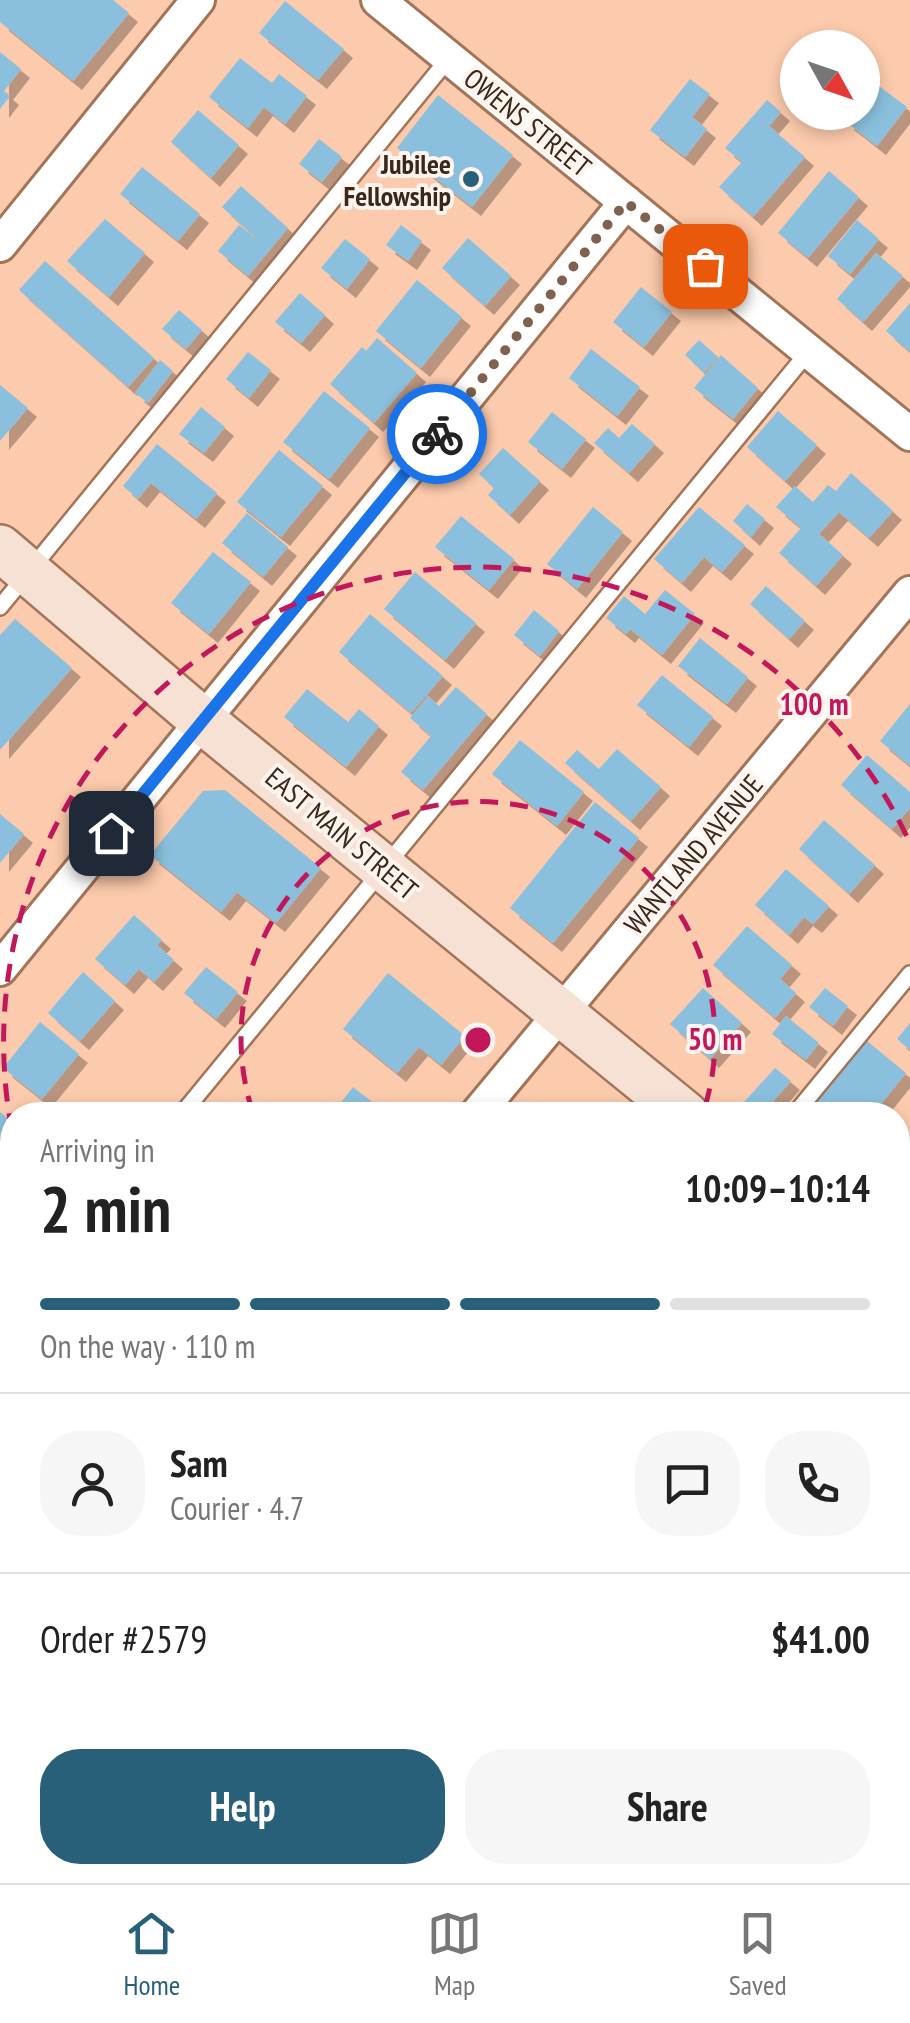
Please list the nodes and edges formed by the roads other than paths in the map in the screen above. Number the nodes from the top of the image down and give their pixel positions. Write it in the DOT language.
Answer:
graph roads {
  1 [pos="198,0"];
  2 [pos="378,0"];
  3 [pos="449,58"];
  4 [pos="626,202"];
  5 [pos="0,245"];
  6 [pos="809,352"];
  7 [pos="910,434"];
  8 [pos="14,560"];
  9 [pos="910,593"];
  10 [pos="0,606"];
  11 [pos="203,721"];
  12 [pos="384,868"];
  13 [pos="0,969"];
  14 [pos="910,974"];
  15 [pos="561,1014"];
  16 [pos="193,1102"];
  17 [pos="487,1102"];
  18 [pos="670,1102"];
  19 [pos="805,1102"];
  1 -- 5 [label="street"];
  2 -- 3 [label="street, OWENS STREET"];
  3 -- 4 [label="street, OWENS STREET"];
  3 -- 8 [label="lane"];
  4 -- 6 [label="street, OWENS STREET"];
  4 -- 11 [label="street"];
  6 -- 7 [label="street, OWENS STREET"];
  6 -- 12 [label="lane"];
  8 -- 10 [label="lane"];
  8 -- 11 [label="street, EAST MAIN STREET"];
  9 -- 15 [label="street, WANTLAND AVENUE"];
  11 -- 12 [label="street, EAST MAIN STREET"];
  11 -- 13 [label="street"];
  12 -- 15 [label="street, EAST MAIN STREET"];
  12 -- 16 [label="lane"];
  14 -- 19 [label="lane"];
  15 -- 17 [label="street, WANTLAND AVENUE"];
  15 -- 18 [label="street, EAST MAIN STREET"];
}
